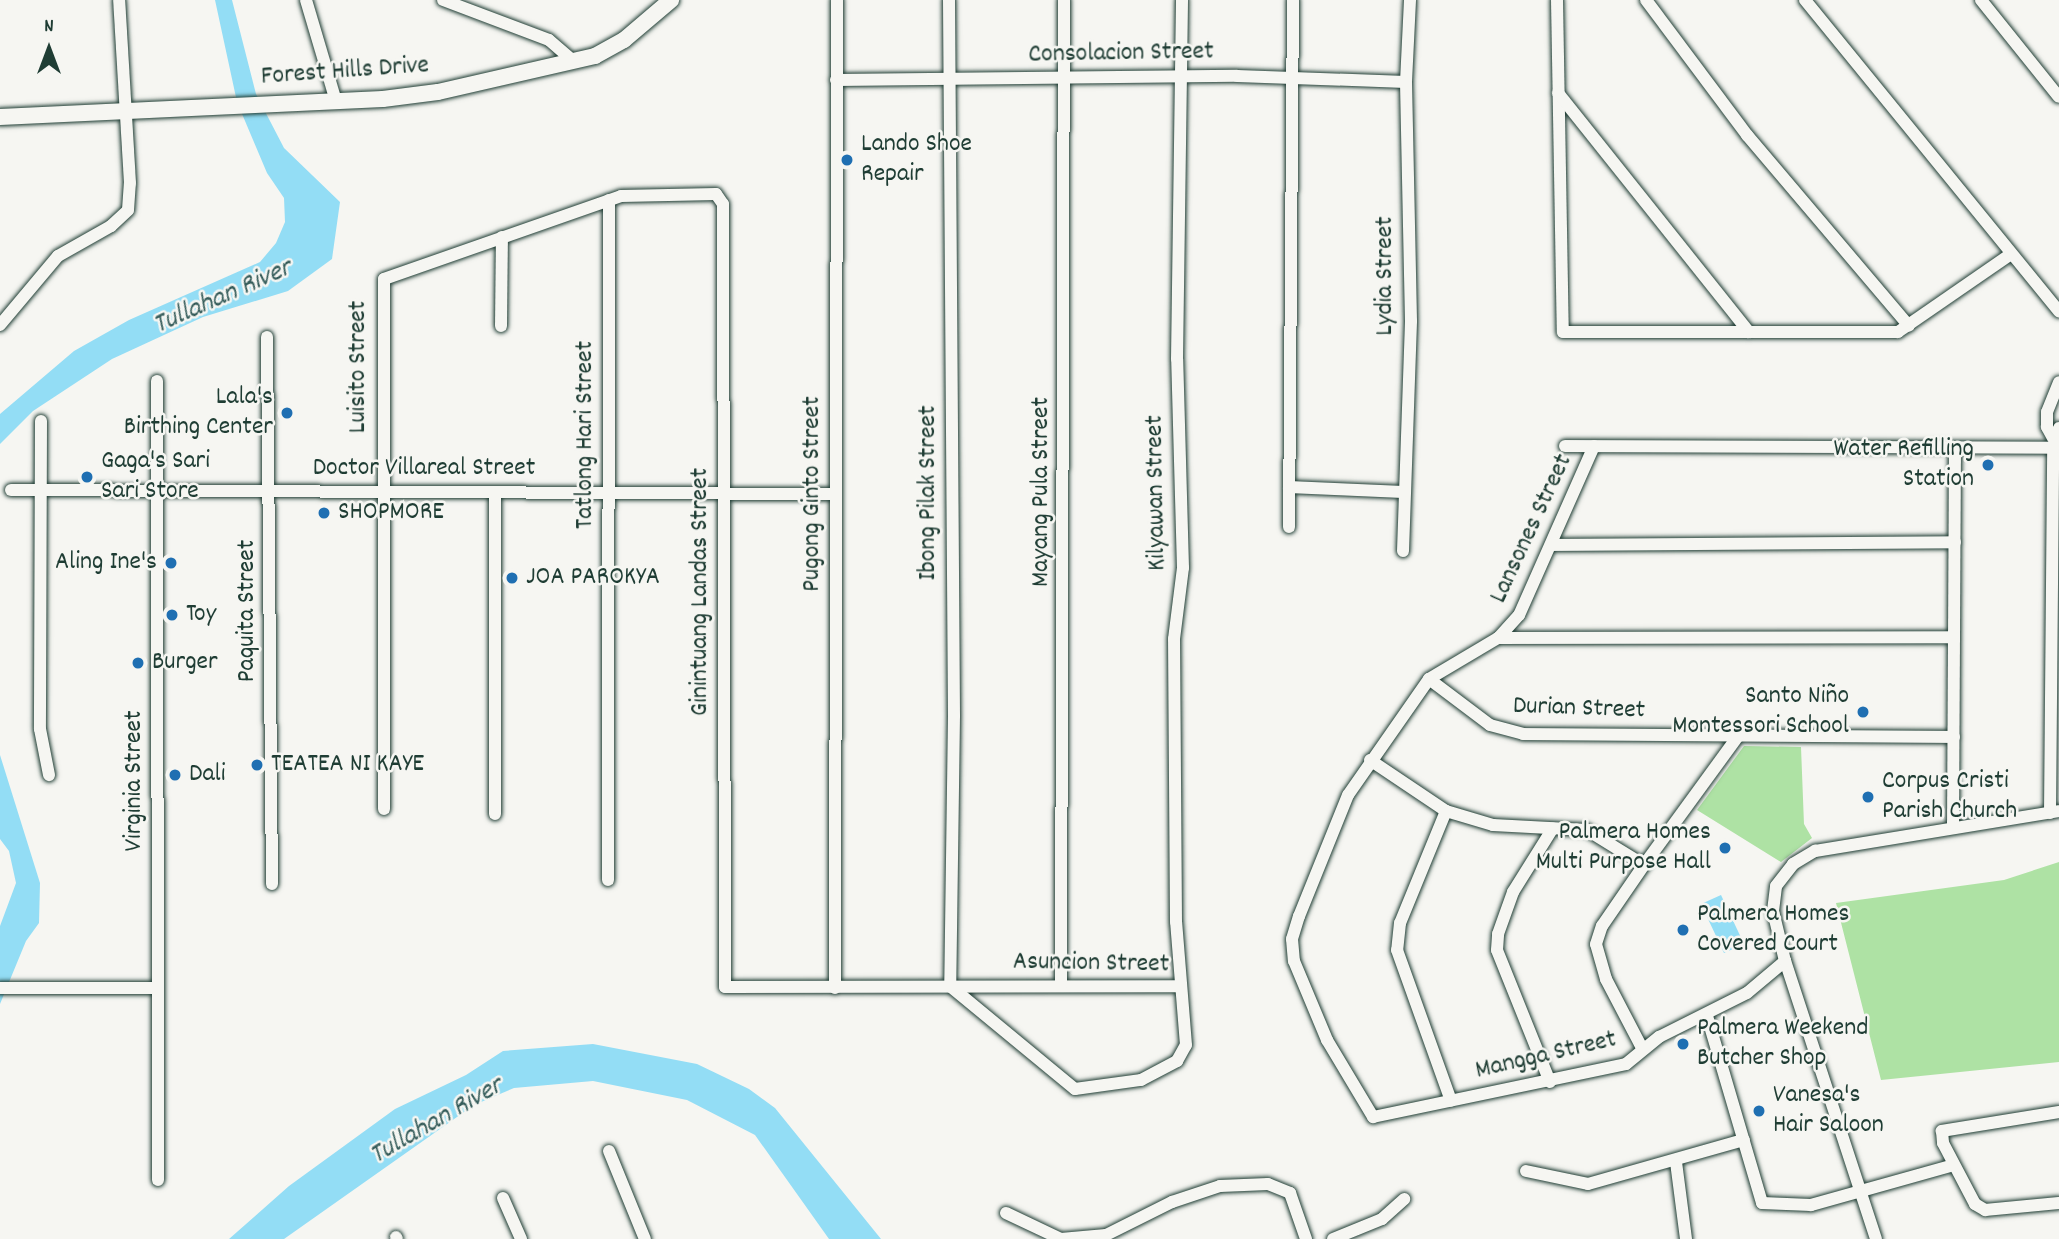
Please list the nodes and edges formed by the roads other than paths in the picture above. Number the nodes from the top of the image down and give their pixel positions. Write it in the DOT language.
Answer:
graph roads {
  1 [pos="119,0"];
  2 [pos="306,0"];
  3 [pos="443,0"];
  4 [pos="671,0"];
  5 [pos="837,0"];
  6 [pos="949,0"];
  7 [pos="1064,0"];
  8 [pos="1182,0"];
  9 [pos="1293,0"];
  10 [pos="1410,0"];
  11 [pos="1558,0"];
  12 [pos="1646,0"];
  13 [pos="1805,0"];
  14 [pos="1981,0"];
  15 [pos="574,62"];
  16 [pos="1184,76"];
  17 [pos="1064,77"];
  18 [pos="1290,78"];
  19 [pos="949,79"];
  20 [pos="836,80"];
  21 [pos="1406,82"];
  22 [pos="1558,93"];
  23 [pos="2059,97"];
  24 [pos="336,101"];
  25 [pos="127,111"];
  26 [pos="0,117"];
  27 [pos="722,197"];
  28 [pos="609,200"];
  29 [pos="502,237"];
  30 [pos="2011,254"];
  31 [pos="2059,311"];
  32 [pos="0,325"];
  33 [pos="501,326"];
  34 [pos="1909,326"];
  35 [pos="1749,332"];
  36 [pos="267,337"];
  37 [pos="157,381"];
  38 [pos="2059,382"];
  39 [pos="2056,405"];
  40 [pos="41,421"];
  41 [pos="2056,441"];
  42 [pos="1565,446"];
  43 [pos="1594,446"];
  44 [pos="1955,448"];
  45 [pos="1289,487"];
  46 [pos="11,490"];
  47 [pos="43,490"];
  48 [pos="157,491"];
  49 [pos="271,491"];
  50 [pos="380,492"];
  51 [pos="495,492"];
  52 [pos="1403,492"];
  53 [pos="609,493"];
  54 [pos="724,494"];
  55 [pos="836,494"];
  56 [pos="1289,527"];
  57 [pos="1955,542"];
  58 [pos="1551,545"];
  59 [pos="1403,551"];
  60 [pos="1954,637"];
  61 [pos="1498,638"];
  62 [pos="1429,679"];
  63 [pos="1738,736"];
  64 [pos="1954,737"];
  65 [pos="1370,760"];
  66 [pos="48,775"];
  67 [pos="384,809"];
  68 [pos="1446,811"];
  69 [pos="2055,812"];
  70 [pos="495,814"];
  71 [pos="1553,828"];
  72 [pos="1953,828"];
  73 [pos="1644,865"];
  74 [pos="608,880"];
  75 [pos="272,884"];
  76 [pos="1785,961"];
  77 [pos="1061,984"];
  78 [pos="950,986"];
  79 [pos="1180,986"];
  80 [pos="725,987"];
  81 [pos="0,988"];
  82 [pos="158,988"];
  83 [pos="835,988"];
  84 [pos="1707,1016"];
  85 [pos="1642,1048"];
  86 [pos="1550,1082"];
  87 [pos="1451,1101"];
  88 [pos="2059,1112"];
  89 [pos="1373,1117"];
  90 [pos="1744,1140"];
  91 [pos="609,1151"];
  92 [pos="1676,1161"];
  93 [pos="1954,1165"];
  94 [pos="1526,1171"];
  95 [pos="158,1180"];
  96 [pos="1860,1192"];
  97 [pos="503,1198"];
  98 [pos="1404,1199"];
  99 [pos="2059,1203"];
  100 [pos="1006,1213"];
  101 [pos="521,1239"];
  102 [pos="645,1239"];
  103 [pos="1306,1239"];
  104 [pos="1333,1239"];
  105 [pos="1686,1239"];
  106 [pos="1876,1239"];
  1 -- 25 [label="street"];
  2 -- 24 [label="street"];
  3 -- 15 [label="street"];
  4 -- 15 [label="street, Forest Hills Drive"];
  5 -- 20 [label="street, Pugong Ginto Street"];
  6 -- 19 [label="street, Ibong Pilak Street"];
  7 -- 17 [label="street, Mayang Pula Street"];
  8 -- 16 [label="street, Kilyawan Street"];
  9 -- 18 [label="street"];
  10 -- 21 [label="street, Lydia Street"];
  11 -- 22 [label="street"];
  12 -- 34 [label="street"];
  13 -- 30 [label="street"];
  14 -- 23 [label="street"];
  15 -- 24 [label="street, Forest Hills Drive"];
  16 -- 17 [label="street, Consolacion Street"];
  16 -- 18 [label="street, Consolacion Street"];
  16 -- 79 [label="street, Kilyawan Street"];
  17 -- 19 [label="street, Consolacion Street"];
  17 -- 77 [label="street, Mayang Pula Street"];
  18 -- 21 [label="street, Consolacion Street"];
  18 -- 45 [label="street"];
  19 -- 20 [label="street, Consolacion Street"];
  19 -- 78 [label="street, Ibong Pilak Street"];
  20 -- 55 [label="street, Pugong Ginto Street"];
  21 -- 52 [label="street, Lydia Street"];
  22 -- 35 [label="street"];
  22 -- 35 [label="street"];
  24 -- 25 [label="street, Forest Hills Drive"];
  25 -- 26 [label="street, Forest Hills Drive"];
  25 -- 32 [label="street"];
  27 -- 28 [label="street, Luisito Street"];
  27 -- 54 [label="street, Ginintuang Landas Street"];
  28 -- 29 [label="street, Luisito Street"];
  28 -- 53 [label="street, Tatlong Hari Street"];
  29 -- 33 [label="street"];
  29 -- 50 [label="street, Luisito Street"];
  30 -- 31 [label="street"];
  30 -- 34 [label="street"];
  34 -- 35 [label="street"];
  36 -- 49 [label="street, Paquita Street"];
  37 -- 48 [label="street, Virginia Street"];
  38 -- 39 [label="street"];
  39 -- 41 [label="street"];
  40 -- 47 [label="street"];
  41 -- 44 [label="street"];
  41 -- 69 [label="street"];
  42 -- 43 [label="street"];
  43 -- 44 [label="street"];
  43 -- 58 [label="street, Lansones Street"];
  44 -- 57 [label="street"];
  45 -- 52 [label="street"];
  45 -- 56 [label="street"];
  46 -- 47 [label="street, Doctor Villareal Street"];
  47 -- 48 [label="street, Doctor Villareal Street"];
  47 -- 66 [label="street"];
  48 -- 49 [label="street, Doctor Villareal Street"];
  48 -- 82 [label="street, Virginia Street"];
  49 -- 50 [label="street, Doctor Villareal Street"];
  49 -- 75 [label="street, Paquita Street"];
  50 -- 51 [label="street, Doctor Villareal Street"];
  50 -- 67 [label="street, Luisito Street"];
  51 -- 53 [label="street, Doctor Villareal Street"];
  51 -- 70 [label="street"];
  52 -- 59 [label="street, Lydia Street"];
  53 -- 54 [label="street, Doctor Villareal Street"];
  53 -- 74 [label="street, Tatlong Hari Street"];
  54 -- 55 [label="street, Doctor Villareal Street"];
  54 -- 80 [label="street, Ginintuang Landas Street"];
  55 -- 83 [label="street, Pugong Ginto Street"];
  57 -- 58 [label="street"];
  57 -- 60 [label="street"];
  58 -- 61 [label="street, Lansones Street"];
  60 -- 61 [label="street"];
  60 -- 64 [label="street"];
  61 -- 62 [label="street, Lansones Street"];
  62 -- 63 [label="street, Durian Street"];
  62 -- 65 [label="street, Lansones Street"];
  63 -- 64 [label="street, Durian Street"];
  63 -- 73 [label="street"];
  64 -- 72 [label="street"];
  65 -- 68 [label="street"];
  65 -- 89 [label="street, Lansones Street"];
  68 -- 71 [label="street"];
  68 -- 87 [label="street"];
  69 -- 72 [label="street"];
  71 -- 73 [label="street"];
  71 -- 86 [label="street"];
  72 -- 76 [label="street"];
  73 -- 85 [label="street"];
  76 -- 84 [label="street, Mangga Street"];
  76 -- 96 [label="street"];
  77 -- 78 [label="street, Asuncion Street"];
  77 -- 79 [label="street, Asuncion Street"];
  78 -- 79 [label="street, Asuncion Street"];
  78 -- 83 [label="street, Asuncion Street"];
  80 -- 83 [label="street, Asuncion Street"];
  81 -- 82 [label="street"];
  82 -- 95 [label="street, Virginia Street"];
  84 -- 85 [label="street, Mangga Street"];
  84 -- 90 [label="street"];
  85 -- 86 [label="street, Mangga Street"];
  86 -- 87 [label="street, Mangga Street"];
  87 -- 89 [label="street, Mangga Street"];
  88 -- 93 [label="street"];
  90 -- 92 [label="street"];
  90 -- 96 [label="street"];
  91 -- 102 [label="street"];
  92 -- 94 [label="street"];
  92 -- 105 [label="street"];
  93 -- 96 [label="street"];
  93 -- 99 [label="street"];
  96 -- 106 [label="street"];
  97 -- 101 [label="street"];
  98 -- 104 [label="street"];
  100 -- 103 [label="street"];
}
